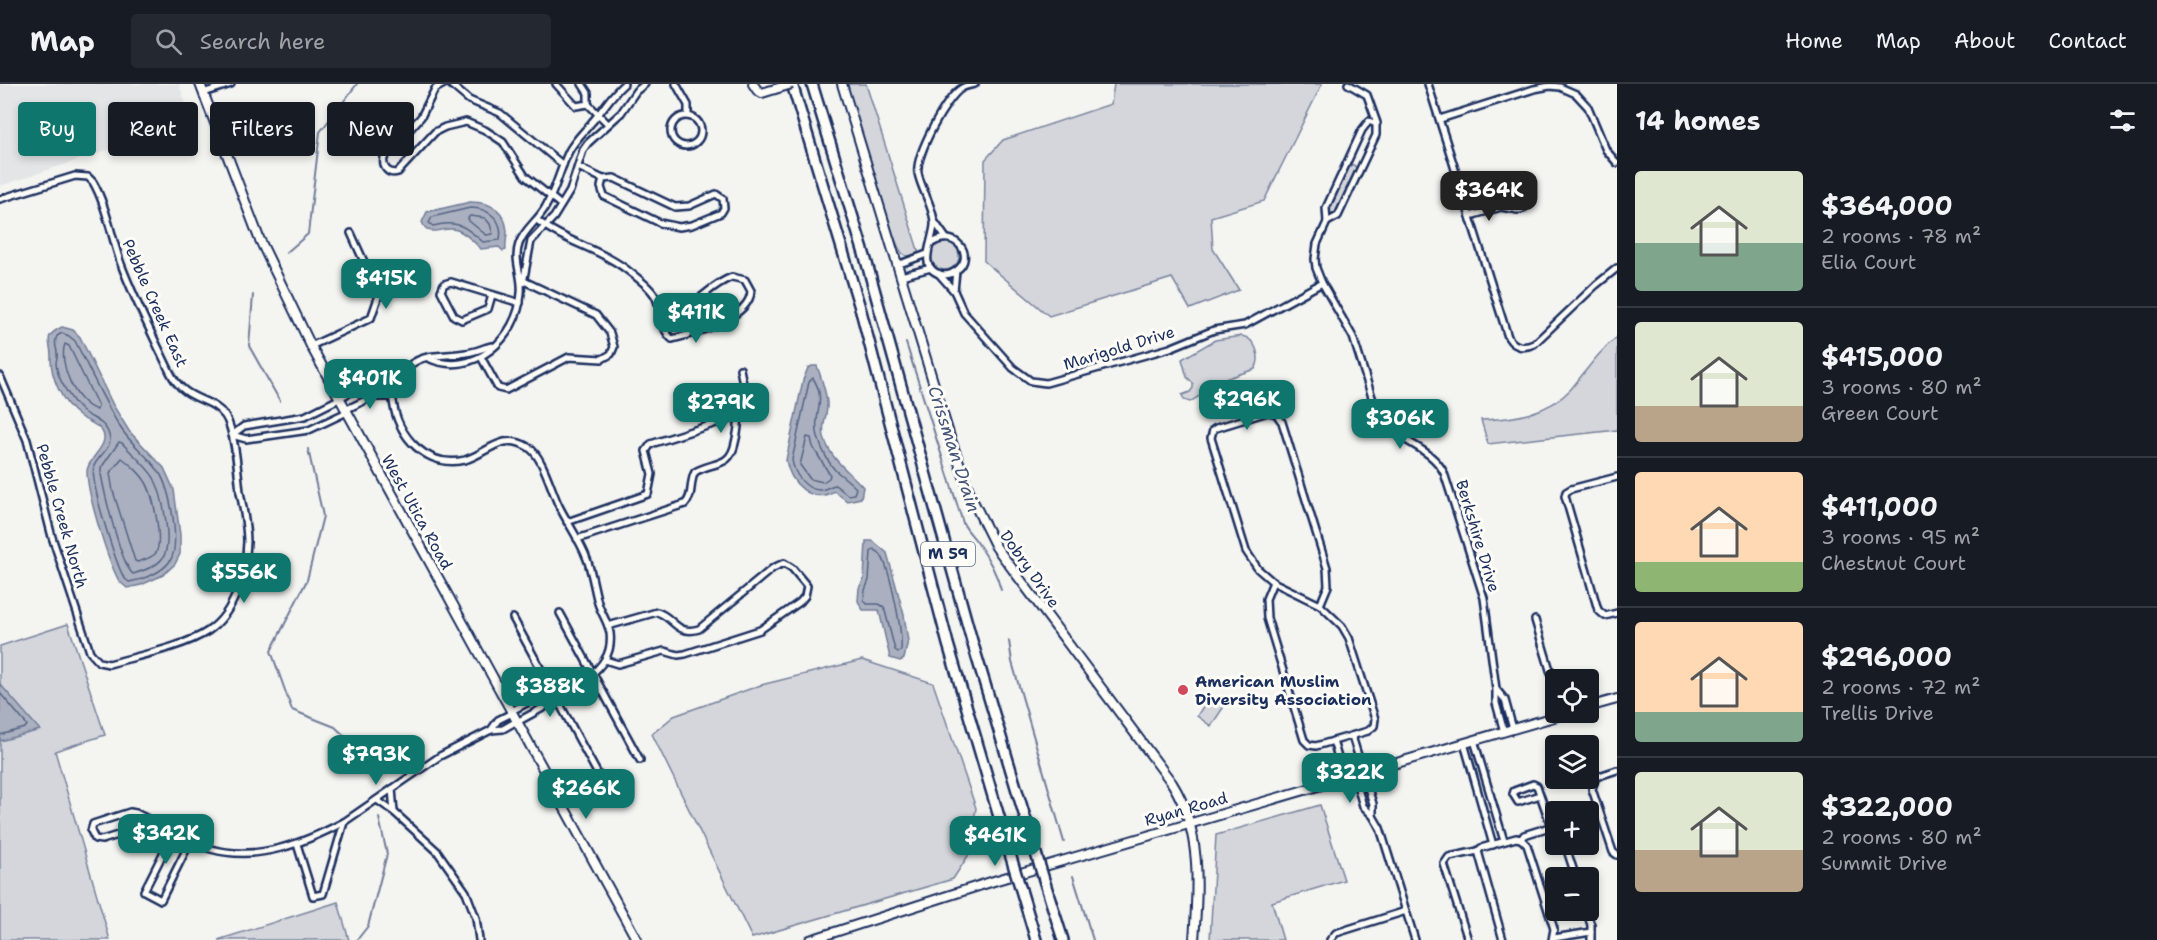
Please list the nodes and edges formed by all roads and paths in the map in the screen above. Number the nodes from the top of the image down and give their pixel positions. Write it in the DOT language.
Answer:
graph roads {
  1 [pos="200,84"];
  2 [pos="231,84"];
  3 [pos="444,84"];
  4 [pos="450,84"];
  5 [pos="556,84"];
  6 [pos="582,84"];
  7 [pos="624,84"];
  8 [pos="645,84"];
  9 [pos="676,84"];
  10 [pos="753,84"];
  11 [pos="787,84"];
  12 [pos="792,84"];
  13 [pos="812,84"];
  14 [pos="842,84"];
  15 [pos="975,84"];
  16 [pos="1348,84"];
  17 [pos="1428,84"];
  18 [pos="1434,84"];
  19 [pos="203,93"];
  20 [pos="1432,95"];
  21 [pos="588,104"];
  22 [pos="1372,109"];
  23 [pos="598,114"];
  24 [pos="688,116"];
  25 [pos="1440,119"];
  26 [pos="1368,122"];
  27 [pos="608,124"];
  28 [pos="805,127"];
  29 [pos="1378,127"];
  30 [pos="1617,163"];
  31 [pos="564,165"];
  32 [pos="577,169"];
  33 [pos="603,179"];
  34 [pos="550,198"];
  35 [pos="1509,198"];
  36 [pos="0,199"];
  37 [pos="561,205"];
  38 [pos="1501,207"];
  39 [pos="1513,209"];
  40 [pos="1470,216"];
  41 [pos="537,220"];
  42 [pos="934,221"];
  43 [pos="1327,222"];
  44 [pos="544,226"];
  45 [pos="351,233"];
  46 [pos="946,238"];
  47 [pos="932,243"];
  48 [pos="927,254"];
  49 [pos="897,265"];
  50 [pos="931,268"];
  51 [pos="1617,268"];
  52 [pos="956,272"];
  53 [pos="939,274"];
  54 [pos="901,276"];
  55 [pos="1322,283"];
  56 [pos="523,284"];
  57 [pos="954,291"];
  58 [pos="492,295"];
  59 [pos="520,303"];
  60 [pos="658,304"];
  61 [pos="311,346"];
  62 [pos="492,346"];
  63 [pos="481,357"];
  64 [pos="428,358"];
  65 [pos="740,369"];
  66 [pos="0,376"];
  67 [pos="396,383"];
  68 [pos="393,397"];
  69 [pos="339,398"];
  70 [pos="346,411"];
  71 [pos="739,421"];
  72 [pos="232,435"];
  73 [pos="1617,477"];
  74 [pos="567,522"];
  75 [pos="577,539"];
  76 [pos="1274,582"];
  77 [pos="1320,605"];
  78 [pos="560,613"];
  79 [pos="1617,613"];
  80 [pos="513,618"];
  81 [pos="1534,620"];
  82 [pos="608,626"];
  83 [pos="605,660"];
  84 [pos="1549,669"];
  85 [pos="592,673"];
  86 [pos="1496,689"];
  87 [pos="562,691"];
  88 [pos="554,692"];
  89 [pos="557,699"];
  90 [pos="1617,699"];
  91 [pos="1599,704"];
  92 [pos="512,712"];
  93 [pos="1545,719"];
  94 [pos="517,722"];
  95 [pos="1513,729"];
  96 [pos="491,730"];
  97 [pos="1504,732"];
  98 [pos="1352,736"];
  99 [pos="1474,740"];
  100 [pos="1334,741"];
  101 [pos="1464,743"];
  102 [pos="640,760"];
  103 [pos="1617,770"];
  104 [pos="1363,772"];
  105 [pos="1354,775"];
  106 [pos="1344,778"];
  107 [pos="601,780"];
  108 [pos="392,789"];
  109 [pos="1540,795"];
  110 [pos="377,800"];
  111 [pos="1545,807"];
  112 [pos="394,812"];
  113 [pos="1373,816"];
  114 [pos="344,822"];
  115 [pos="1190,822"];
  116 [pos="156,823"];
  117 [pos="1545,828"];
  118 [pos="174,832"];
  119 [pos="1521,839"];
  120 [pos="191,840"];
  121 [pos="1504,841"];
  122 [pos="297,843"];
  123 [pos="1493,844"];
  124 [pos="1478,851"];
  125 [pos="1617,855"];
  126 [pos="1406,911"];
  127 [pos="1590,921"];
  128 [pos="1590,932"];
  129 [pos="1553,939"];
  130 [pos="479,940"];
  131 [pos="637,940"];
  132 [pos="810,940"];
  133 [pos="1036,940"];
  134 [pos="1063,940"];
  135 [pos="1194,940"];
  136 [pos="1330,940"];
  137 [pos="1415,940"];
  138 [pos="1468,940"];
  139 [pos="1503,940"];
  140 [pos="1591,940"];
  1 -- 19 [label="street, West Utica Road"];
  2 -- 19 [label="street"];
  3 -- 34 [label="street"];
  4 -- 31 [label="street"];
  5 -- 21 [label="street"];
  6 -- 21 [label="street"];
  7 -- 23 [label="street"];
  8 -- 27 [label="street"];
  9 -- 24 [label="street"];
  10 -- 12 [label="street, bridge"];
  11 -- 28 [label="highway"];
  12 -- 28 [label="highway, M 59"];
  13 -- 134 [label="highway, M 59, bridge"];
  14 -- 49 [label="street, Dobry Drive"];
  15 -- 42 [label="street"];
  16 -- 22 [label="street"];
  17 -- 20 [label="street"];
  18 -- 20 [label="street"];
  19 -- 61 [label="street, West Utica Road"];
  20 -- 25 [label="street"];
  21 -- 23 [label="street"];
  22 -- 26 [label="street, Berkshire Drive"];
  22 -- 29 [label="street"];
  23 -- 27 [label="street"];
  23 -- 31 [label="street"];
  24 -- 24 [label="street"];
  25 -- 30 [label="street"];
  25 -- 40 [label="street"];
  26 -- 29 [label="street"];
  26 -- 43 [label="street, Berkshire Drive"];
  27 -- 32 [label="street"];
  28 -- 133 [label="highway, M 59, bridge"];
  29 -- 43 [label="street, Berkshire Drive"];
  31 -- 32 [label="street"];
  31 -- 34 [label="street"];
  32 -- 33 [label="street"];
  32 -- 37 [label="street"];
  33 -- 33 [label="street"];
  34 -- 37 [label="street"];
  34 -- 41 [label="street"];
  35 -- 38 [label="street"];
  35 -- 39 [label="street"];
  35 -- 39 [label="street"];
  36 -- 72 [label="street, Pebble Creek East"];
  37 -- 44 [label="street"];
  38 -- 39 [label="street"];
  38 -- 40 [label="street"];
  40 -- 51 [label="street"];
  41 -- 44 [label="street"];
  41 -- 56 [label="street"];
  42 -- 46 [label="street"];
  42 -- 47 [label="street"];
  43 -- 55 [label="street, Berkshire Drive"];
  44 -- 56 [label="street"];
  44 -- 60 [label="street"];
  45 -- 61 [label="street"];
  46 -- 47 [label="street"];
  46 -- 52 [label="street"];
  47 -- 48 [label="street"];
  48 -- 49 [label="street"];
  48 -- 50 [label="street"];
  49 -- 54 [label="street, Dobry Drive"];
  50 -- 53 [label="street, Marigold Drive"];
  50 -- 54 [label="street"];
  52 -- 53 [label="street"];
  52 -- 57 [label="street"];
  53 -- 57 [label="street, Marigold Drive"];
  54 -- 115 [label="street, Dobry Drive"];
  55 -- 57 [label="street, Marigold Drive"];
  55 -- 86 [label="street, Berkshire Drive"];
  56 -- 59 [label="street"];
  56 -- 63 [label="street"];
  58 -- 58 [label="street"];
  58 -- 59 [label="street"];
  59 -- 62 [label="street"];
  60 -- 60 [label="street"];
  61 -- 69 [label="street, West Utica Road"];
  62 -- 63 [label="street"];
  62 -- 64 [label="street"];
  63 -- 64 [label="street"];
  64 -- 67 [label="street"];
  65 -- 71 [label="street"];
  66 -- 72 [label="street, Pebble Creek North"];
  67 -- 68 [label="street"];
  67 -- 69 [label="street"];
  68 -- 70 [label="street"];
  68 -- 74 [label="street"];
  69 -- 70 [label="street, West Utica Road"];
  69 -- 72 [label="street"];
  70 -- 72 [label="street"];
  70 -- 92 [label="street, West Utica Road"];
  71 -- 74 [label="street"];
  71 -- 75 [label="street"];
  73 -- 79 [label="street"];
  74 -- 75 [label="street"];
  75 -- 82 [label="street"];
  76 -- 77 [label="street"];
  76 -- 77 [label="street"];
  76 -- 100 [label="street"];
  77 -- 98 [label="street"];
  78 -- 85 [label="street"];
  80 -- 88 [label="street"];
  81 -- 84 [label="street"];
  82 -- 83 [label="street"];
  82 -- 83 [label="street"];
  83 -- 85 [label="street"];
  85 -- 87 [label="street"];
  85 -- 102 [label="street"];
  86 -- 95 [label="street, Berkshire Drive"];
  86 -- 97 [label="street, Berkshire Drive"];
  87 -- 88 [label="street"];
  87 -- 89 [label="street"];
  88 -- 89 [label="street"];
  88 -- 92 [label="street"];
  89 -- 94 [label="street"];
  89 -- 107 [label="street"];
  90 -- 91 [label="street"];
  92 -- 94 [label="street, West Utica Road"];
  92 -- 96 [label="street"];
  93 -- 95 [label="street, Ryan Road"];
  94 -- 96 [label="street"];
  94 -- 131 [label="street, West Utica Road"];
  95 -- 97 [label="street, Ryan Road"];
  96 -- 108 [label="street"];
  97 -- 99 [label="street, Ryan Road"];
  98 -- 100 [label="street"];
  98 -- 104 [label="street"];
  99 -- 101 [label="street, Ryan Road"];
  99 -- 121 [label="street"];
  100 -- 106 [label="street"];
  101 -- 104 [label="street, Ryan Road"];
  101 -- 123 [label="street"];
  103 -- 125 [label="street"];
  104 -- 105 [label="street, Ryan Road"];
  104 -- 113 [label="street"];
  105 -- 106 [label="street, Ryan Road"];
  105 -- 113 [label="street"];
  106 -- 115 [label="street, Ryan Road"];
  108 -- 110 [label="street"];
  108 -- 112 [label="street"];
  109 -- 109 [label="street"];
  109 -- 111 [label="street"];
  110 -- 112 [label="street"];
  110 -- 114 [label="street"];
  112 -- 130 [label="street"];
  113 -- 126 [label="street"];
  114 -- 122 [label="street"];
  114 -- 122 [label="street"];
  115 -- 132 [label="street, Ryan Road"];
  115 -- 135 [label="street, Dobry Drive"];
  116 -- 116 [label="street"];
  116 -- 118 [label="street"];
  117 -- 119 [label="street"];
  118 -- 120 [label="street"];
  118 -- 120 [label="street"];
  119 -- 121 [label="street"];
  119 -- 129 [label="street"];
  120 -- 122 [label="street"];
  121 -- 123 [label="street"];
  123 -- 124 [label="street"];
  124 -- 138 [label="street"];
  124 -- 139 [label="street"];
  126 -- 136 [label="street"];
  126 -- 137 [label="street"];
  127 -- 128 [label="street"];
  128 -- 129 [label="street"];
  128 -- 140 [label="street"];
}
